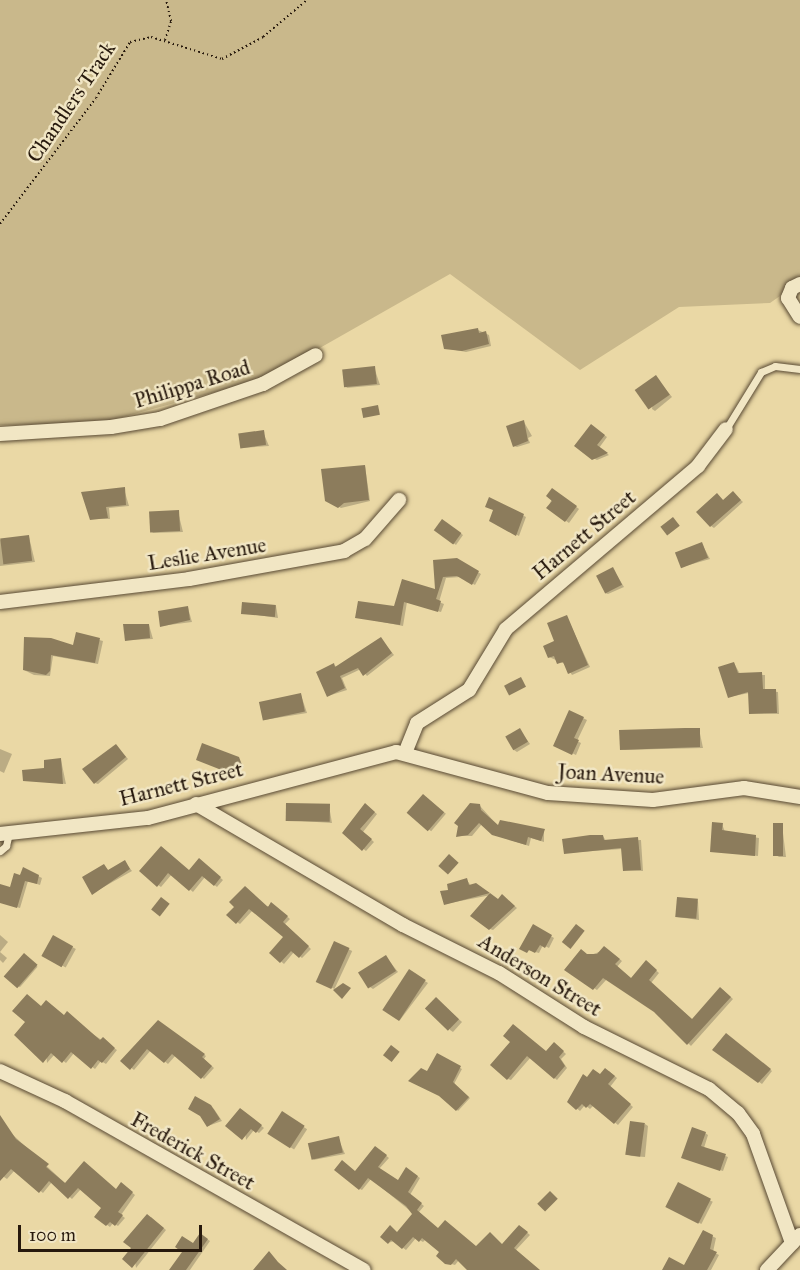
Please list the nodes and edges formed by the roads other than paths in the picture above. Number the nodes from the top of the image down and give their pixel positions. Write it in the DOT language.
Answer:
graph roads {
  1 [pos="800,284"];
  2 [pos="800,316"];
  3 [pos="316,355"];
  4 [pos="800,369"];
  5 [pos="726,429"];
  6 [pos="0,434"];
  7 [pos="399,500"];
  8 [pos="0,603"];
  9 [pos="405,753"];
  10 [pos="424,757"];
  11 [pos="800,797"];
  12 [pos="196,804"];
  13 [pos="4,833"];
  14 [pos="0,851"];
  15 [pos="0,1071"];
  16 [pos="796,1239"];
  17 [pos="364,1270"];
  18 [pos="767,1270"];
  1 -- 2 [label="street"];
  3 -- 6 [label="street, Philippa Road"];
  4 -- 5 [label="lane, Harnett Street"];
  5 -- 9 [label="street, Harnett Street"];
  7 -- 8 [label="street, Leslie Avenue"];
  9 -- 10 [label="street, Harnett Street"];
  9 -- 12 [label="street, Harnett Street"];
  10 -- 11 [label="street, Joan Avenue"];
  12 -- 13 [label="street, Harnett Street"];
  12 -- 16 [label="street, Anderson Street"];
  13 -- 14 [label="lane"];
  15 -- 17 [label="street, Frederick Street"];
  16 -- 18 [label="street"];
}
